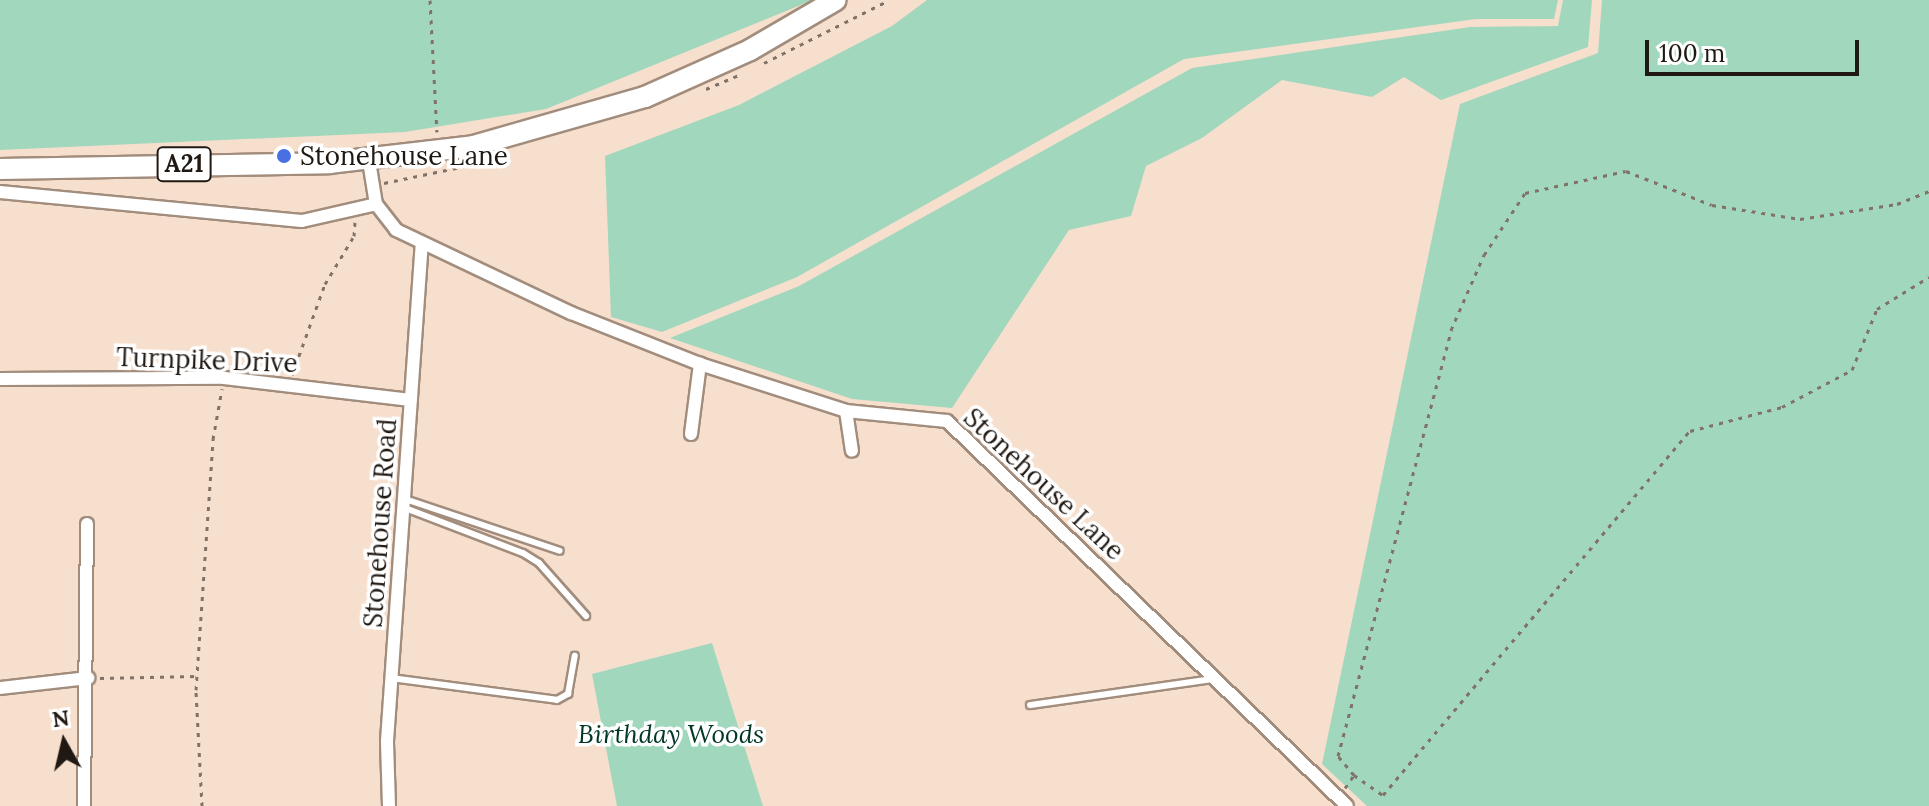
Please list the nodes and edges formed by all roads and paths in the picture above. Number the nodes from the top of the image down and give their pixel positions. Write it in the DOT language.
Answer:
graph roads {
  1 [pos="430,0"];
  2 [pos="836,0"];
  3 [pos="437,135"];
  4 [pos="369,161"];
  5 [pos="0,169"];
  6 [pos="1929,191"];
  7 [pos="0,192"];
  8 [pos="376,204"];
  9 [pos="356,212"];
  10 [pos="422,243"];
  11 [pos="1929,277"];
  12 [pos="700,364"];
  13 [pos="224,378"];
  14 [pos="0,379"];
  15 [pos="289,383"];
  16 [pos="411,400"];
  17 [pos="846,411"];
  18 [pos="691,434"];
  19 [pos="852,451"];
  20 [pos="402,502"];
  21 [pos="87,524"];
  22 [pos="560,551"];
  23 [pos="586,616"];
  24 [pos="575,656"];
  25 [pos="197,676"];
  26 [pos="88,678"];
  27 [pos="391,678"];
  28 [pos="1215,679"];
  29 [pos="0,688"];
  30 [pos="1030,705"];
  31 [pos="1354,775"];
  32 [pos="1343,802"];
  33 [pos="84,806"];
  34 [pos="202,806"];
  35 [pos="389,806"];
  1 -- 3 [label="path"];
  2 -- 4 [label="highway, A21"];
  4 -- 5 [label="highway, A21"];
  4 -- 8 [label="street"];
  6 -- 31 [label="path"];
  7 -- 9 [label="street"];
  8 -- 9 [label="street"];
  8 -- 10 [label="street, Stonehouse Lane"];
  9 -- 15 [label="path"];
  10 -- 12 [label="street, Stonehouse Lane"];
  10 -- 16 [label="street, Stonehouse Road"];
  11 -- 31 [label="path"];
  12 -- 17 [label="street, Stonehouse Lane"];
  12 -- 18 [label="street"];
  13 -- 14 [label="street, Turnpike Drive"];
  13 -- 15 [label="street, Turnpike Drive"];
  13 -- 25 [label="path"];
  15 -- 16 [label="street, Turnpike Drive"];
  16 -- 20 [label="street, Stonehouse Road"];
  17 -- 19 [label="street"];
  17 -- 28 [label="street, Stonehouse Lane"];
  20 -- 22 [label="lane"];
  20 -- 23 [label="lane"];
  20 -- 27 [label="street, Stonehouse Road"];
  21 -- 26 [label="street"];
  24 -- 27 [label="lane"];
  25 -- 26 [label="path"];
  25 -- 34 [label="path"];
  26 -- 29 [label="street"];
  26 -- 33 [label="street"];
  27 -- 35 [label="street, Stonehouse Road"];
  28 -- 30 [label="lane"];
  28 -- 32 [label="street, Stonehouse Lane"];
  31 -- 32 [label="path"];
}
